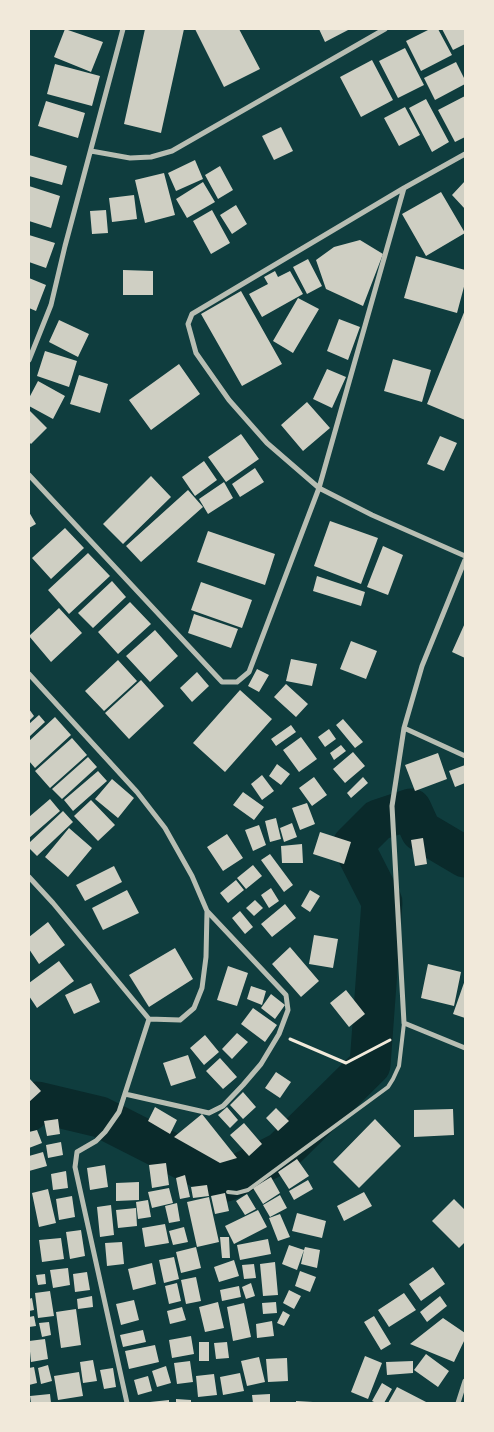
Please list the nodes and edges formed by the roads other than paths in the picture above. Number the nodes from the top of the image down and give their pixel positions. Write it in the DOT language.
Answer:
graph roads {
  1 [pos="123,29"];
  2 [pos="385,29"];
  3 [pos="90,151"];
  4 [pos="465,154"];
  5 [pos="404,188"];
  6 [pos="29,360"];
  7 [pos="29,475"];
  8 [pos="319,488"];
  9 [pos="465,558"];
  10 [pos="29,674"];
  11 [pos="404,728"];
  12 [pos="465,756"];
  13 [pos="29,877"];
  14 [pos="206,911"];
  15 [pos="149,1019"];
  16 [pos="404,1023"];
  17 [pos="465,1048"];
  18 [pos="125,1094"];
  19 [pos="228,1192"];
  20 [pos="465,1381"];
  21 [pos="126,1403"];
  22 [pos="458,1403"];
  1 -- 3 [label="street"];
  2 -- 3 [label="street"];
  3 -- 6 [label="street"];
  4 -- 5 [label="street"];
  5 -- 8 [label="street"];
  5 -- 8 [label="street"];
  7 -- 8 [label="street"];
  8 -- 9 [label="street"];
  9 -- 11 [label="street"];
  10 -- 14 [label="street"];
  11 -- 12 [label="street"];
  11 -- 16 [label="street"];
  13 -- 15 [label="street"];
  14 -- 15 [label="street"];
  14 -- 18 [label="street"];
  15 -- 18 [label="street"];
  16 -- 17 [label="street"];
  16 -- 19 [label="lane"];
  18 -- 21 [label="street"];
  20 -- 22 [label="street"];
}
